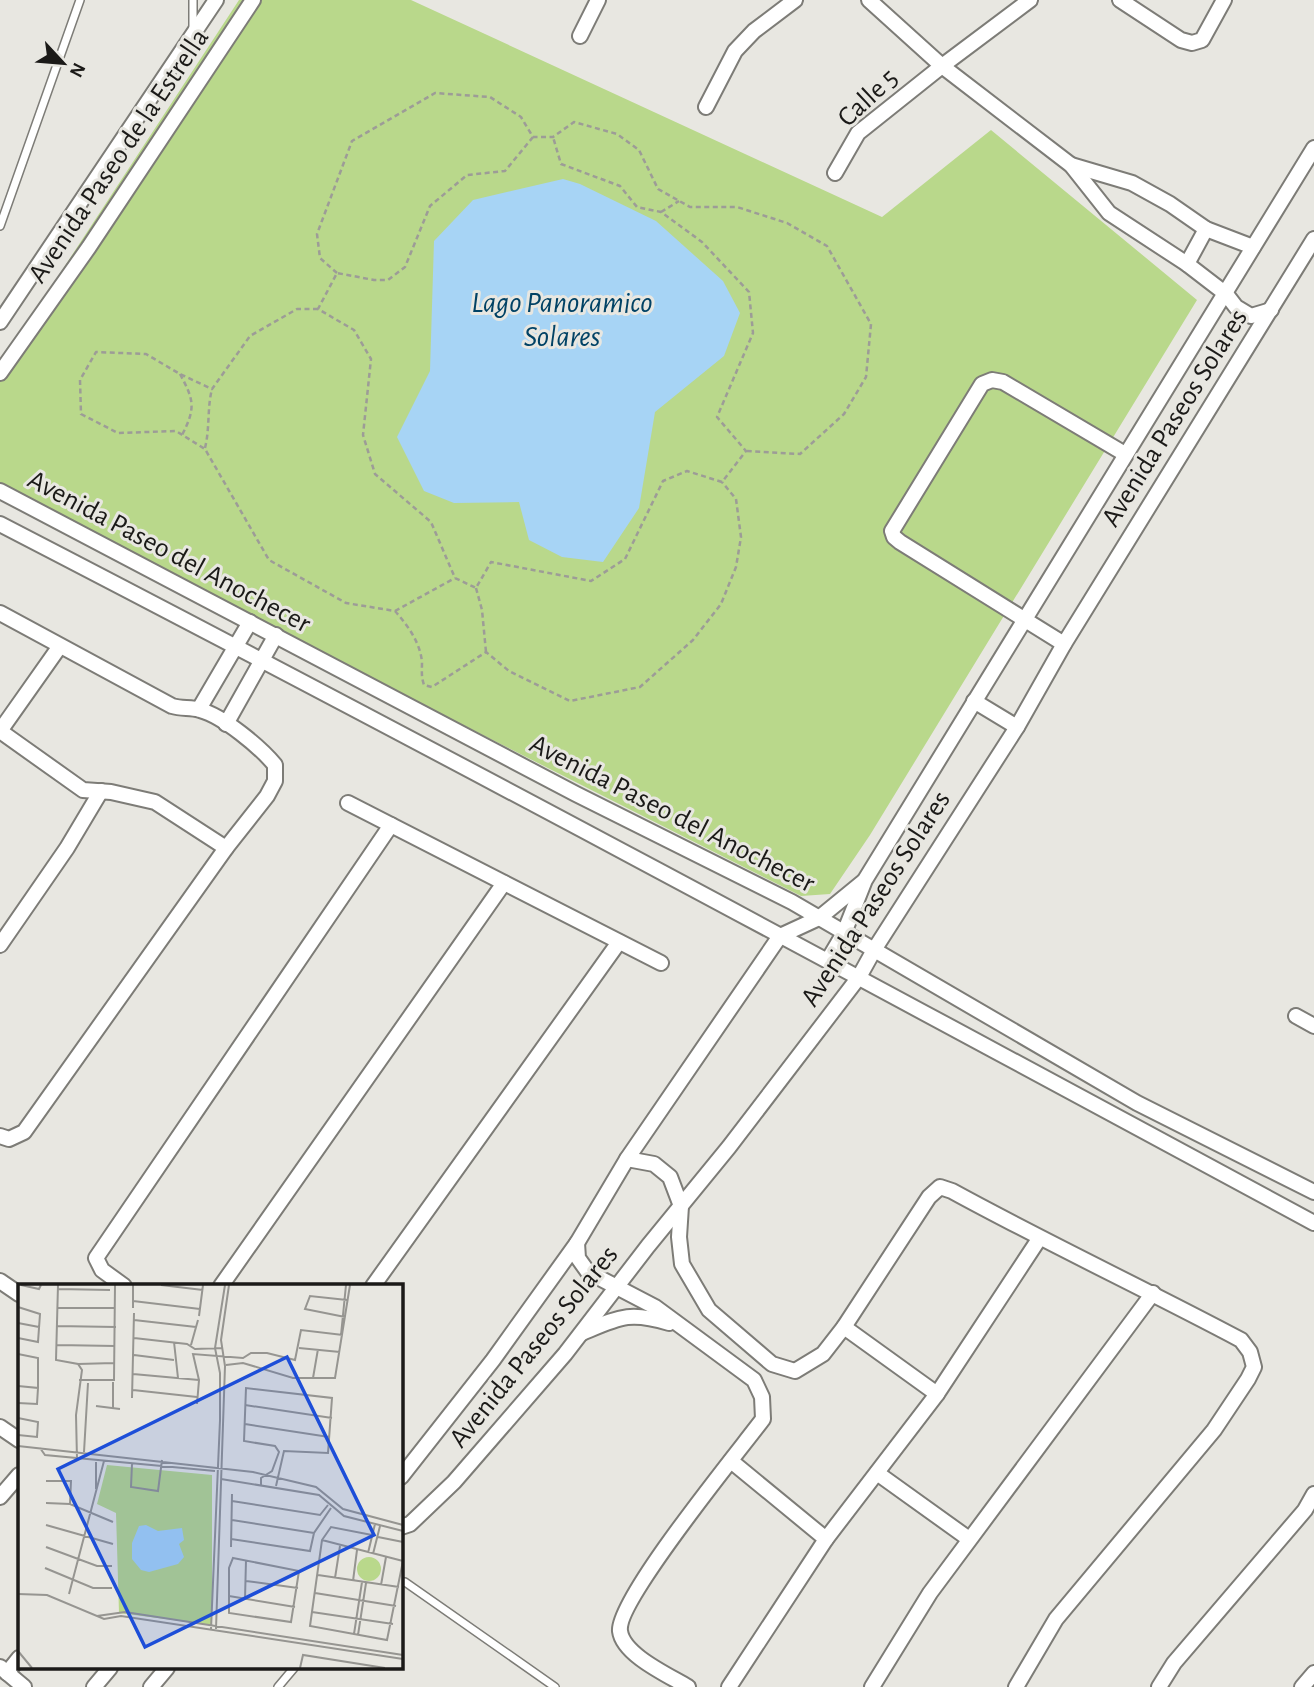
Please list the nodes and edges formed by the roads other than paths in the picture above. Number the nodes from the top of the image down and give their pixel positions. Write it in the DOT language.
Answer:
graph roads {
  1 [pos="80,0"];
  2 [pos="193,0"];
  3 [pos="216,0"];
  4 [pos="253,0"];
  5 [pos="598,0"];
  6 [pos="795,0"];
  7 [pos="869,0"];
  8 [pos="1030,0"];
  9 [pos="1120,0"];
  10 [pos="1224,0"];
  11 [pos="193,34"];
  12 [pos="580,36"];
  13 [pos="942,66"];
  14 [pos="706,107"];
  15 [pos="1314,148"];
  16 [pos="1071,165"];
  17 [pos="835,173"];
  18 [pos="0,226"];
  19 [pos="1206,229"];
  20 [pos="1314,239"];
  21 [pos="1253,247"];
  22 [pos="1187,264"];
  23 [pos="1226,294"];
  24 [pos="1271,310"];
  25 [pos="0,322"];
  26 [pos="0,373"];
  27 [pos="1125,454"];
  28 [pos="0,491"];
  29 [pos="0,524"];
  30 [pos="0,613"];
  31 [pos="1024,619"];
  32 [pos="250,622"];
  33 [pos="276,635"];
  34 [pos="1064,644"];
  35 [pos="60,646"];
  36 [pos="235,646"];
  37 [pos="263,661"];
  38 [pos="974,701"];
  39 [pos="199,709"];
  40 [pos="226,724"];
  41 [pos="1017,727"];
  42 [pos="0,731"];
  43 [pos="101,791"];
  44 [pos="348,803"];
  45 [pos="391,825"];
  46 [pos="226,848"];
  47 [pos="865,880"];
  48 [pos="504,883"];
  49 [pos="819,918"];
  50 [pos="844,933"];
  51 [pos="779,936"];
  52 [pos="620,942"];
  53 [pos="0,945"];
  54 [pos="874,950"];
  55 [pos="828,960"];
  56 [pos="662,963"];
  57 [pos="859,977"];
  58 [pos="1296,1016"];
  59 [pos="1314,1026"];
  60 [pos="0,1136"];
  61 [pos="627,1158"];
  62 [pos="1314,1192"];
  63 [pos="681,1206"];
  64 [pos="1314,1223"];
  65 [pos="1039,1239"];
  66 [pos="577,1243"];
  67 [pos="0,1281"];
  68 [pos="121,1284"];
  69 [pos="222,1284"];
  70 [pos="374,1284"];
  71 [pos="617,1286"];
  72 [pos="18,1293"];
  73 [pos="1153,1293"];
  74 [pos="678,1325"];
  75 [pos="844,1327"];
  76 [pos="581,1334"];
  77 [pos="937,1394"];
  78 [pos="0,1427"];
  79 [pos="18,1439"];
  80 [pos="731,1461"];
  81 [pos="877,1473"];
  82 [pos="18,1476"];
  83 [pos="402,1476"];
  84 [pos="1314,1494"];
  85 [pos="0,1497"];
  86 [pos="402,1527"];
  87 [pos="826,1539"];
  88 [pos="969,1539"];
  89 [pos="402,1583"];
  90 [pos="18,1659"];
  91 [pos="4,1670"];
  92 [pos="108,1670"];
  93 [pos="165,1670"];
  94 [pos="292,1670"];
  95 [pos="1314,1673"];
  96 [pos="24,1687"];
  97 [pos="94,1687"];
  98 [pos="151,1687"];
  99 [pos="278,1687"];
  100 [pos="555,1687"];
  101 [pos="688,1687"];
  102 [pos="729,1687"];
  103 [pos="872,1687"];
  104 [pos="1016,1687"];
  105 [pos="1159,1687"];
  106 [pos="1302,1687"];
  1 -- 18 [label="lane"];
  2 -- 11 [label="lane"];
  3 -- 11 [label="street, Avenida Paseo de la Estrella"];
  4 -- 26 [label="street, Avenida Paseo de la Estrella"];
  5 -- 12 [label="street"];
  6 -- 14 [label="street"];
  7 -- 13 [label="street"];
  8 -- 13 [label="street, Calle 5"];
  9 -- 10 [label="street"];
  11 -- 25 [label="street, Avenida Paseo de la Estrella"];
  13 -- 16 [label="street"];
  13 -- 17 [label="street, Calle 5"];
  15 -- 21 [label="street, Avenida Paseos Solares"];
  16 -- 19 [label="street"];
  16 -- 22 [label="street"];
  19 -- 21 [label="street"];
  19 -- 22 [label="street"];
  20 -- 24 [label="street, Avenida Paseos Solares"];
  21 -- 23 [label="street, Avenida Paseos Solares"];
  22 -- 23 [label="street"];
  23 -- 24 [label="street"];
  23 -- 27 [label="street, Avenida Paseos Solares"];
  24 -- 34 [label="street, Avenida Paseos Solares"];
  27 -- 31 [label="street, Avenida Paseos Solares"];
  27 -- 31 [label="street"];
  28 -- 32 [label="street, Avenida Paseo del Anochecer"];
  29 -- 36 [label="street, Avenida Paseo del Anochecer"];
  30 -- 35 [label="street"];
  31 -- 34 [label="street"];
  31 -- 38 [label="street, Avenida Paseos Solares"];
  32 -- 33 [label="street, Avenida Paseo del Anochecer"];
  32 -- 36 [label="street"];
  33 -- 37 [label="street"];
  33 -- 49 [label="street, Avenida Paseo del Anochecer"];
  34 -- 41 [label="street, Avenida Paseos Solares"];
  35 -- 39 [label="street"];
  35 -- 42 [label="street"];
  36 -- 37 [label="street, Avenida Paseo del Anochecer"];
  36 -- 39 [label="street"];
  37 -- 40 [label="street"];
  37 -- 51 [label="street, Avenida Paseo del Anochecer"];
  38 -- 41 [label="street"];
  38 -- 47 [label="street, Avenida Paseos Solares"];
  39 -- 40 [label="street"];
  40 -- 46 [label="street"];
  41 -- 54 [label="street, Avenida Paseos Solares"];
  42 -- 43 [label="street"];
  43 -- 46 [label="street"];
  43 -- 53 [label="street"];
  44 -- 45 [label="street"];
  45 -- 48 [label="street"];
  45 -- 68 [label="street"];
  46 -- 60 [label="street"];
  47 -- 49 [label="street, Avenida Paseos Solares"];
  47 -- 50 [label="street, Avenida Paseos Solares"];
  48 -- 52 [label="street"];
  48 -- 69 [label="street"];
  49 -- 50 [label="street, Avenida Paseo del Anochecer"];
  49 -- 51 [label="street, Avenida Paseos Solares"];
  50 -- 54 [label="street, Avenida Paseo del Anochecer"];
  50 -- 55 [label="street, Avenida Paseos Solares"];
  51 -- 55 [label="street, Avenida Paseo del Anochecer"];
  51 -- 61 [label="street, Avenida Paseos Solares"];
  52 -- 56 [label="street"];
  52 -- 70 [label="street"];
  54 -- 57 [label="street, Avenida Paseos Solares"];
  54 -- 62 [label="street, Avenida Paseo del Anochecer"];
  55 -- 57 [label="street, Avenida Paseo del Anochecer"];
  57 -- 63 [label="street, Avenida Paseos Solares"];
  57 -- 64 [label="street, Avenida Paseo del Anochecer"];
  58 -- 59 [label="street"];
  61 -- 63 [label="street"];
  61 -- 66 [label="street, Avenida Paseos Solares"];
  63 -- 71 [label="street, Avenida Paseos Solares"];
  63 -- 75 [label="street"];
  65 -- 73 [label="street"];
  65 -- 75 [label="street"];
  65 -- 77 [label="street"];
  66 -- 71 [label="street"];
  66 -- 83 [label="street, Avenida Paseos Solares"];
  67 -- 72 [label="street"];
  71 -- 74 [label="street"];
  71 -- 76 [label="street, Avenida Paseos Solares"];
  73 -- 88 [label="street"];
  73 -- 104 [label="street"];
  74 -- 76 [label="street"];
  74 -- 80 [label="street"];
  75 -- 77 [label="street"];
  76 -- 86 [label="street, Avenida Paseos Solares"];
  77 -- 81 [label="street"];
  78 -- 79 [label="street"];
  80 -- 87 [label="street"];
  80 -- 101 [label="street"];
  81 -- 87 [label="street"];
  81 -- 88 [label="street"];
  82 -- 85 [label="street"];
  84 -- 105 [label="street"];
  87 -- 102 [label="street"];
  88 -- 103 [label="street"];
  89 -- 100 [label="lane"];
  90 -- 91 [label="street"];
  91 -- 96 [label="street"];
  92 -- 97 [label="street"];
  93 -- 98 [label="street"];
  94 -- 99 [label="lane"];
  95 -- 106 [label="street"];
}
